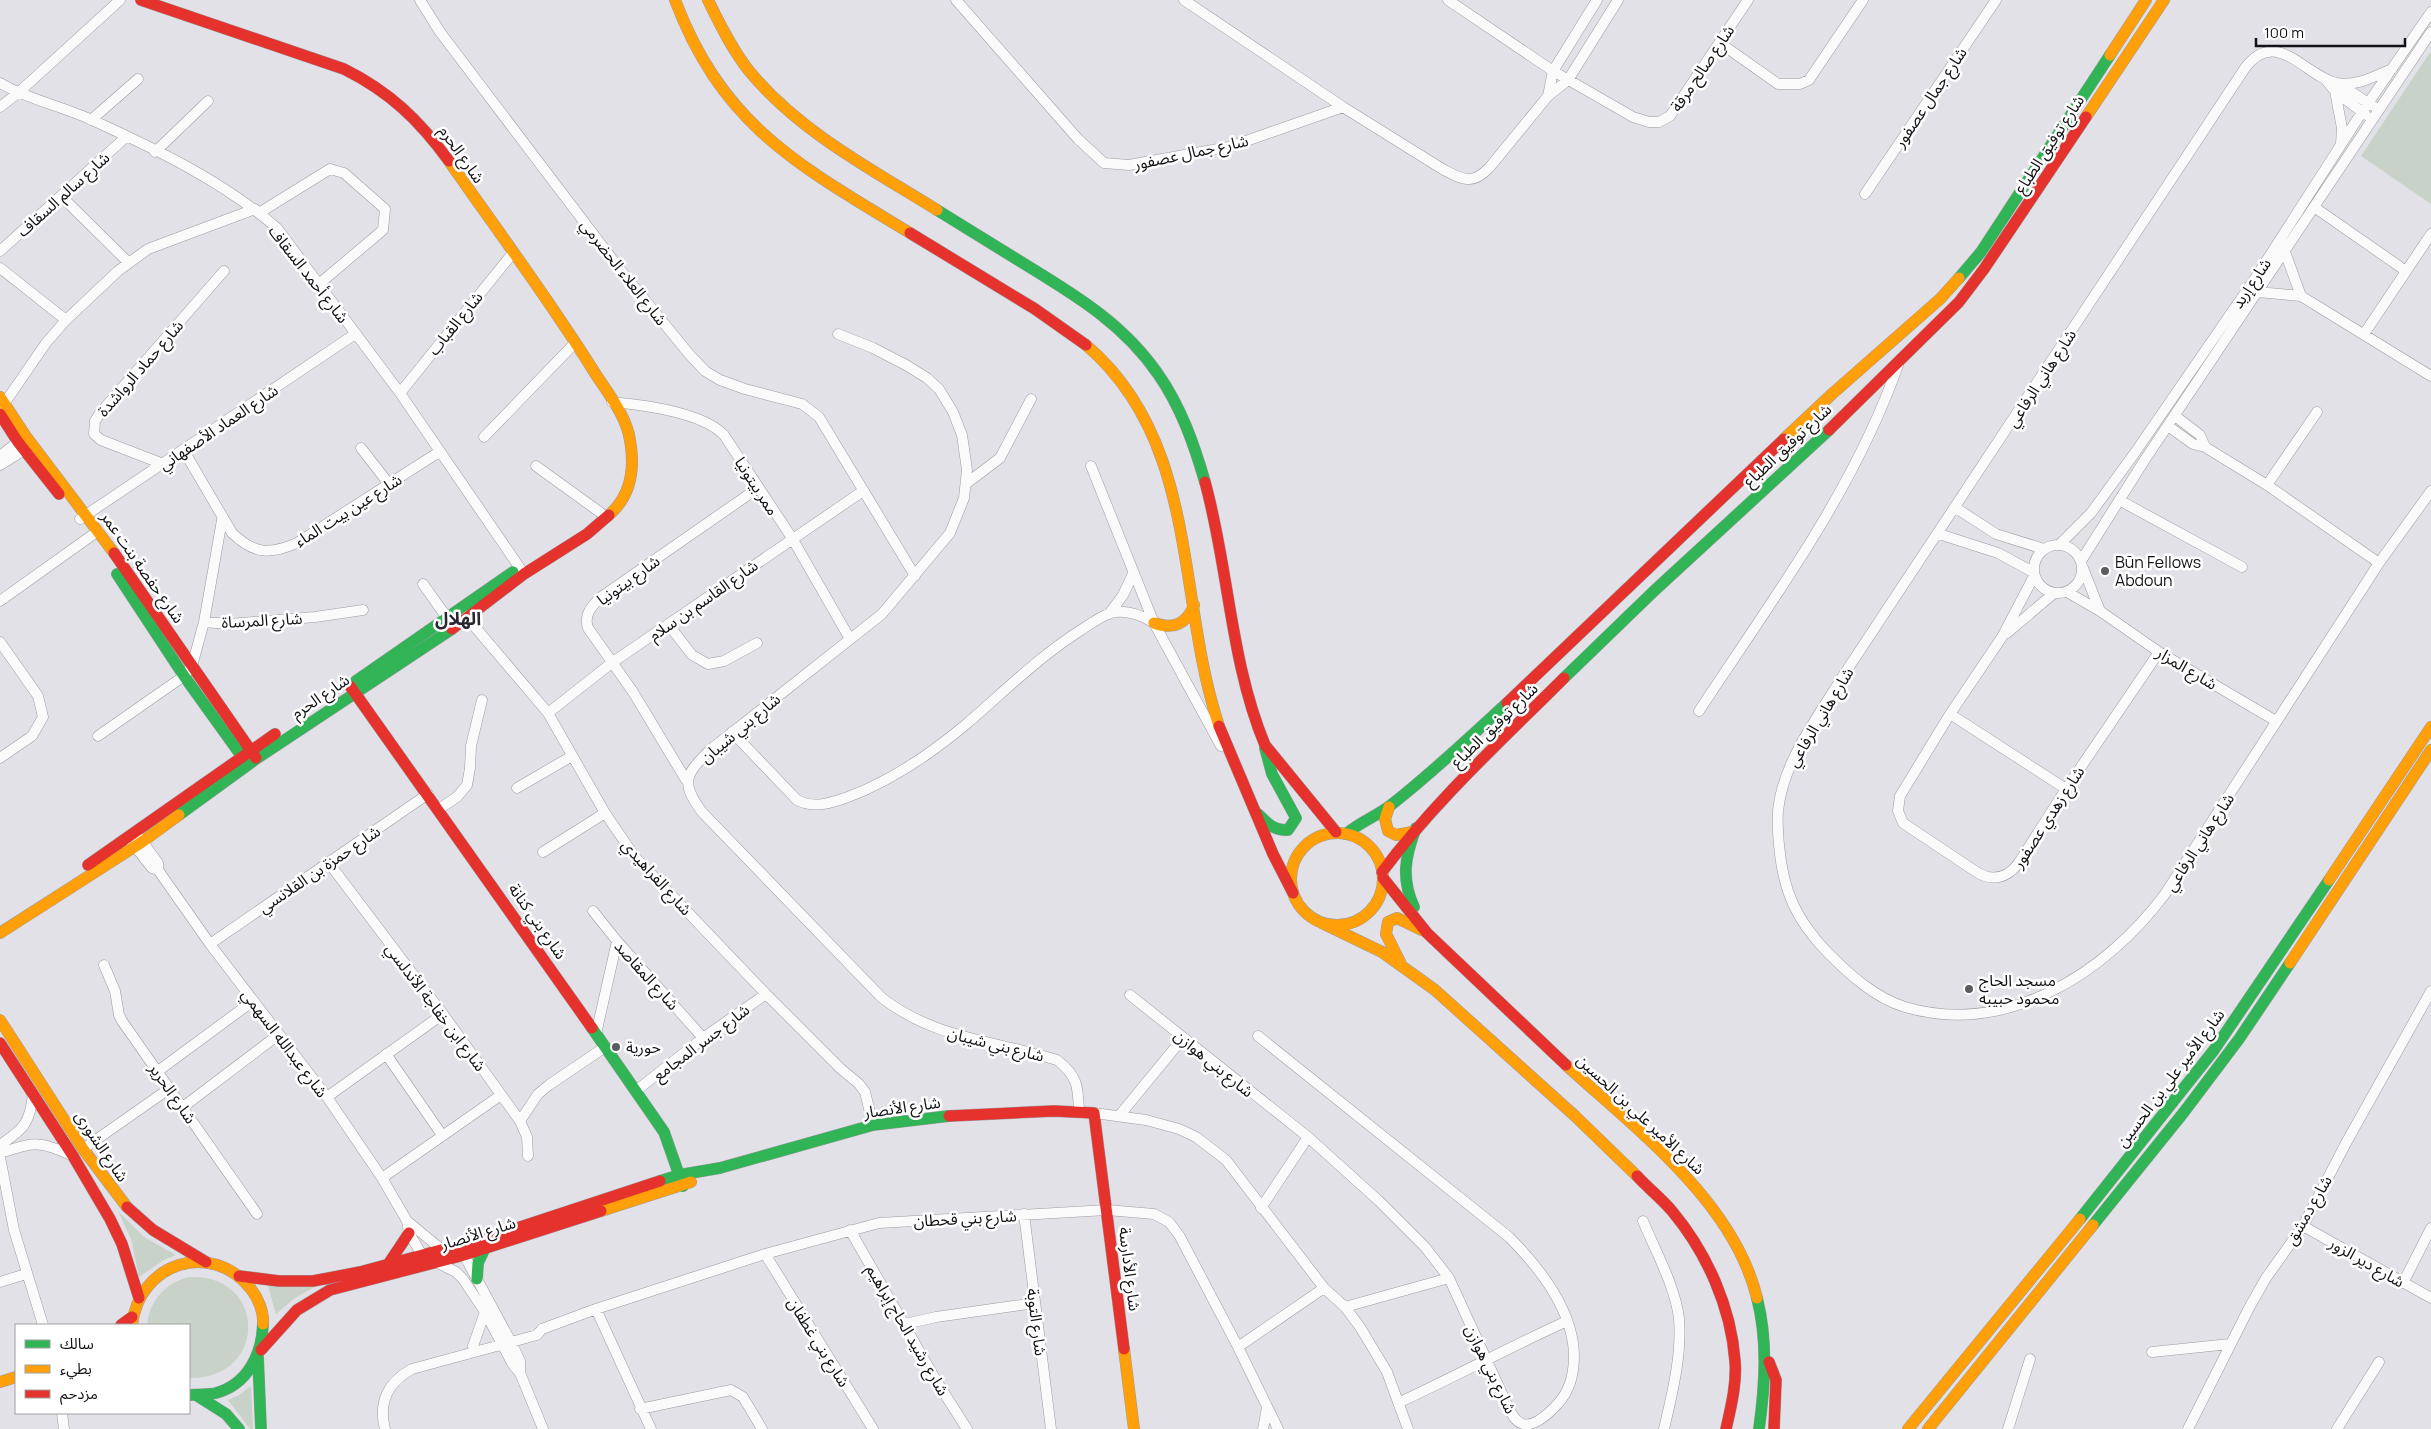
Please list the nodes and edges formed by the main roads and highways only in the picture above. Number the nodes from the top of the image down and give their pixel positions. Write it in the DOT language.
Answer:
graph roads {
  1 [pos="141,0"];
  2 [pos="675,0"];
  3 [pos="708,0"];
  4 [pos="2146,0"];
  5 [pos="2164,0"];
  6 [pos="1832,394"];
  7 [pos="1,406"];
  8 [pos="1848,412"];
  9 [pos="633,465"];
  10 [pos="95,533"];
  11 [pos="521,571"];
  12 [pos="1194,605"];
  13 [pos="1154,623"];
  14 [pos="352,688"];
  15 [pos="2431,727"];
  16 [pos="1265,745"];
  17 [pos="2431,750"];
  18 [pos="249,758"];
  19 [pos="1389,807"];
  20 [pos="1255,812"];
  21 [pos="2367,822"];
  22 [pos="2378,829"];
  23 [pos="1414,830"];
  24 [pos="1341,833"];
  25 [pos="135,840"];
  26 [pos="1382,875"];
  27 [pos="1293,893"];
  28 [pos="0,923"];
  29 [pos="1322,923"];
  30 [pos="0,933"];
  31 [pos="1427,933"];
  32 [pos="1401,964"];
  33 [pos="0,1020"];
  34 [pos="0,1043"];
  35 [pos="1094,1113"];
  36 [pos="681,1180"];
  37 [pos="538,1226"];
  38 [pos="409,1233"];
  39 [pos="485,1248"];
  40 [pos="206,1262"];
  41 [pos="389,1263"];
  42 [pos="240,1276"];
  43 [pos="477,1279"];
  44 [pos="139,1298"];
  45 [pos="132,1321"];
  46 [pos="260,1354"];
  47 [pos="1766,1354"];
  48 [pos="15,1377"];
  49 [pos="0,1382"];
  50 [pos="15,1384"];
  51 [pos="0,1389"];
  52 [pos="192,1395"];
  53 [pos="239,1429"];
  54 [pos="261,1429"];
  55 [pos="1134,1429"];
  56 [pos="1726,1429"];
  57 [pos="1759,1429"];
  58 [pos="1774,1429"];
  59 [pos="1908,1429"];
  60 [pos="1928,1429"];
  1 -- 9 [label="main road, شارع الحرم"];
  2 -- 12 [label="main road"];
  3 -- 16 [label="main road"];
  4 -- 6 [label="main road, شارع توفيق الطباع"];
  5 -- 8 [label="main road, شارع توفيق الطباع"];
  6 -- 8 [label="main road"];
  6 -- 19 [label="main road, شارع توفيق الطباع"];
  7 -- 10 [label="main road, شارع حفصة بنت عمر"];
  8 -- 23 [label="main road, شارع توفيق الطباع"];
  9 -- 11 [label="main road, شارع الحرم"];
  9 -- 11 [label="main road, شارع الحرم"];
  10 -- 18 [label="main road, شارع حفصة بنت عمر"];
  10 -- 18 [label="main road, شارع حفصة بنت عمر"];
  11 -- 14 [label="main road, شارع الحرم"];
  12 -- 13 [label="main road"];
  12 -- 20 [label="main road"];
  14 -- 18 [label="main road, شارع الحرم"];
  14 -- 36 [label="main road, شارع بني كنانة"];
  15 -- 21 [label="main road, شارع الأمير علي بن الحسين"];
  16 -- 20 [label="main road"];
  16 -- 24 [label="main road"];
  17 -- 22 [label="main road, شارع الأمير علي بن الحسين"];
  18 -- 25 [label="main road, شارع الحرم"];
  19 -- 23 [label="main road"];
  19 -- 24 [label="main road, شارع توفيق الطباع"];
  20 -- 27 [label="main road"];
  21 -- 22 [label="main road"];
  21 -- 59 [label="main road, شارع الأمير علي بن الحسين"];
  22 -- 60 [label="main road, شارع الأمير علي بن الحسين"];
  23 -- 26 [label="main road, شارع توفيق الطباع"];
  23 -- 31 [label="main road"];
  24 -- 26 [label="main road"];
  24 -- 27 [label="main road"];
  25 -- 28 [label="main road, شارع الحرم"];
  25 -- 30 [label="main road, شارع الحرم"];
  26 -- 29 [label="main road"];
  26 -- 31 [label="main road, شارع الأمير علي بن الحسين"];
  27 -- 29 [label="main road"];
  29 -- 32 [label="main road"];
  31 -- 32 [label="main road"];
  31 -- 47 [label="main road, شارع الأمير علي بن الحسين"];
  32 -- 56 [label="main road"];
  33 -- 40 [label="main road, شارع الشورى"];
  34 -- 44 [label="main road, شارع الشورى"];
  35 -- 36 [label="main road, شارع الأنصار"];
  35 -- 55 [label="main road, شارع الأدارسة"];
  36 -- 37 [label="main road, شارع الأنصار"];
  37 -- 39 [label="main road, شارع الأنصار"];
  37 -- 41 [label="main road, شارع الأنصار"];
  38 -- 41 [label="main road"];
  39 -- 43 [label="main road"];
  39 -- 46 [label="main road, شارع الأنصار"];
  40 -- 42 [label="main road"];
  40 -- 44 [label="main road"];
  41 -- 42 [label="main road, شارع الأنصار"];
  42 -- 46 [label="main road"];
  44 -- 45 [label="main road"];
  46 -- 52 [label="main road, شارع الأنصار"];
  46 -- 54 [label="main road"];
  47 -- 57 [label="main road, شارع الأمير علي بن الحسين"];
  47 -- 58 [label="main road"];
  48 -- 49 [label="main road"];
  50 -- 51 [label="main road"];
  52 -- 53 [label="main road"];
}
